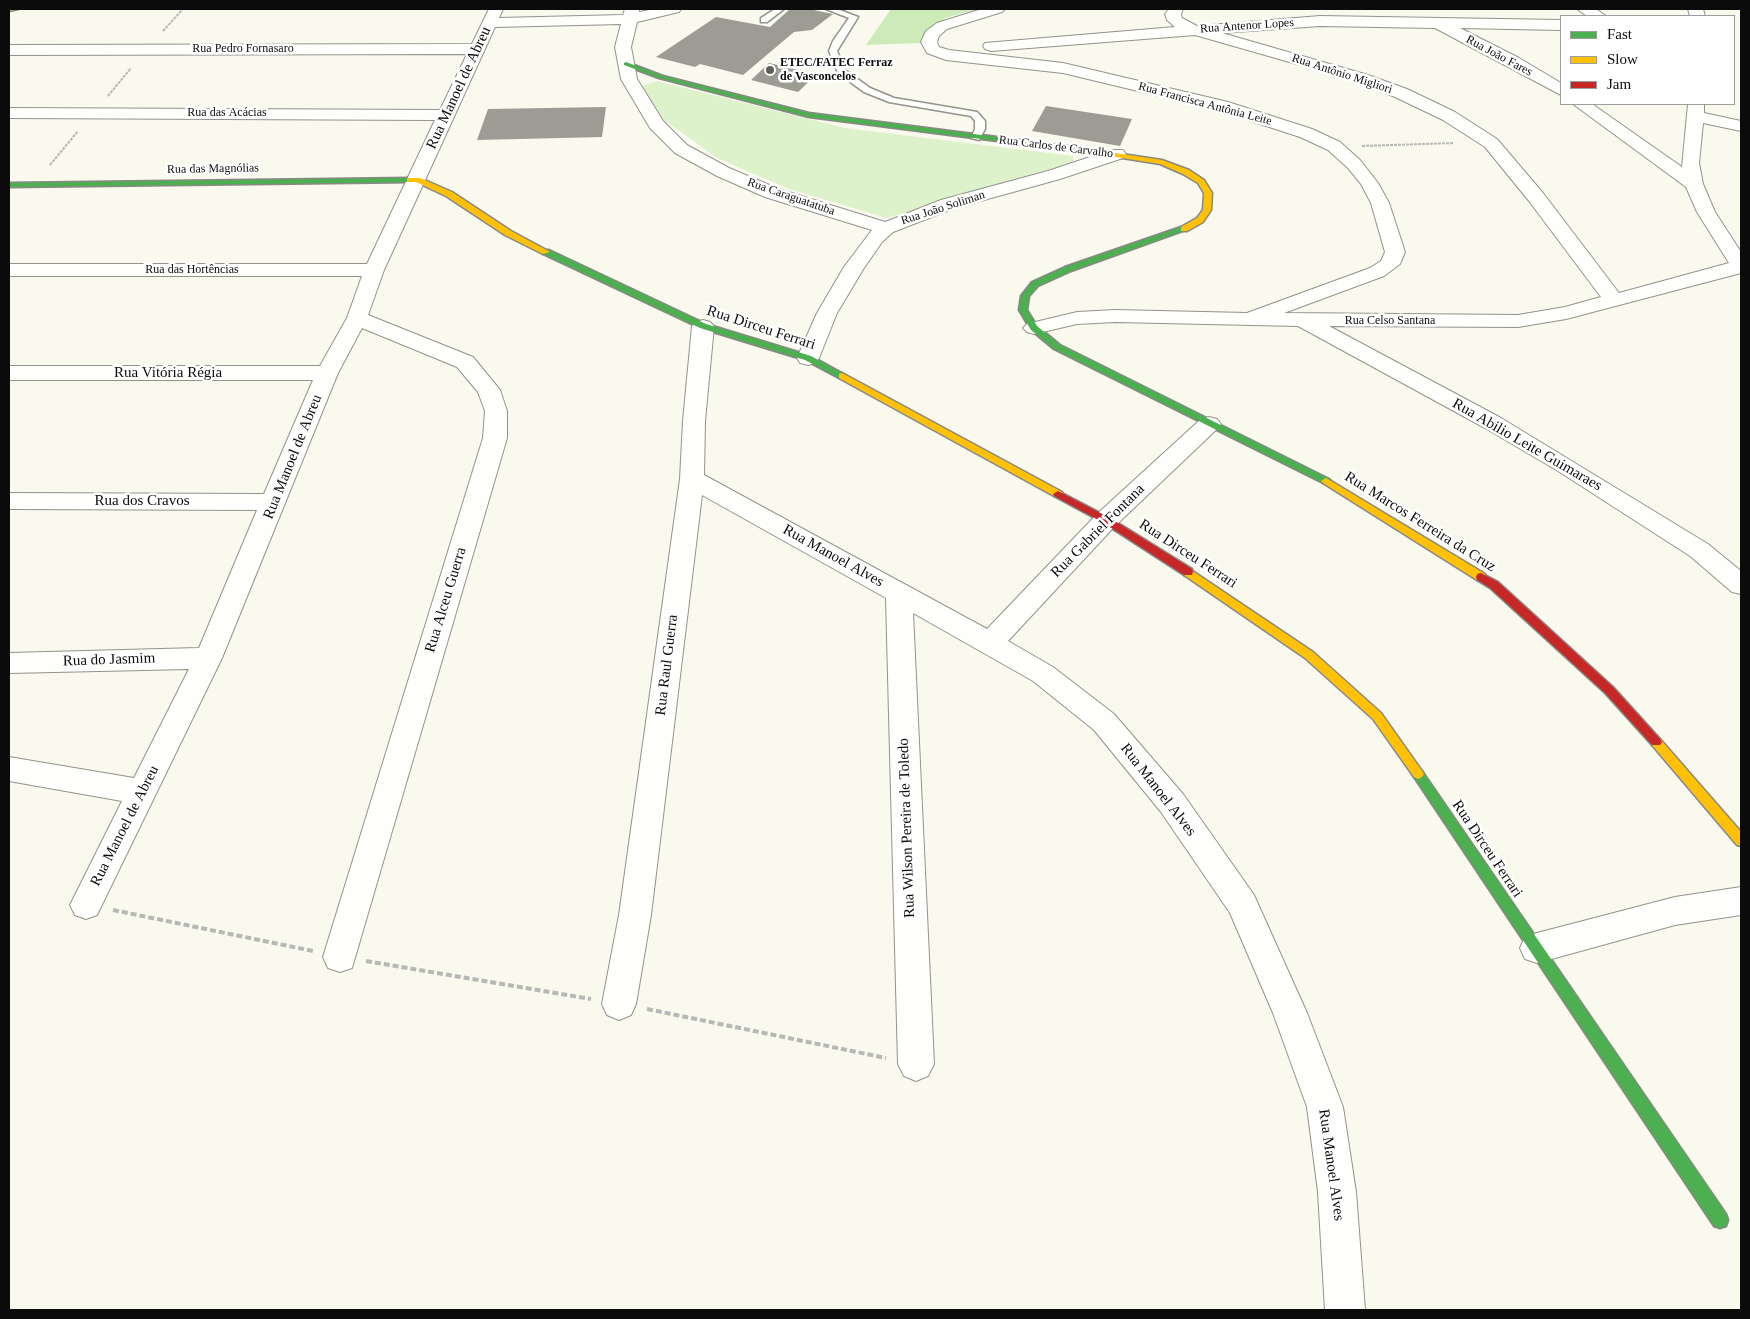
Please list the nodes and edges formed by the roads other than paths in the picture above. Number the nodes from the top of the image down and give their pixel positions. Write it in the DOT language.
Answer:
graph roads {
  1 [pos="15,9"];
  2 [pos="674,9"];
  3 [pos="780,9"];
  4 [pos="830,9"];
  5 [pos="997,9"];
  6 [pos="1176,9"];
  7 [pos="1345,9"];
  8 [pos="9,10"];
  9 [pos="630,14"];
  10 [pos="493,16"];
  11 [pos="764,20"];
  12 [pos="1320,21"];
  13 [pos="1437,22"];
  14 [pos="1560,25"];
  15 [pos="1195,30"];
  16 [pos="477,49"];
  17 [pos="9,50"];
  18 [pos="933,50"];
  19 [pos="627,71"];
  20 [pos="661,76"];
  21 [pos="1560,89"];
  22 [pos="1582,105"];
  23 [pos="1696,110"];
  24 [pos="9,113"];
  25 [pos="446,114"];
  26 [pos="1741,126"];
  27 [pos="976,138"];
  28 [pos="1117,154"];
  29 [pos="417,180"];
  30 [pos="1694,184"];
  31 [pos="9,185"];
  32 [pos="886,228"];
  33 [pos="1741,266"];
  34 [pos="9,270"];
  35 [pos="374,270"];
  36 [pos="1613,300"];
  37 [pos="1023,310"];
  38 [pos="357,318"];
  39 [pos="1250,319"];
  40 [pos="1303,320"];
  41 [pos="703,326"];
  42 [pos="1034,328"];
  43 [pos="808,358"];
  44 [pos="9,373"];
  45 [pos="327,373"];
  46 [pos="1209,424"];
  47 [pos="692,479"];
  48 [pos="9,500"];
  49 [pos="274,502"];
  50 [pos="1106,520"];
  51 [pos="1741,585"];
  52 [pos="899,592"];
  53 [pos="990,643"];
  54 [pos="208,658"];
  55 [pos="9,663"];
  56 [pos="9,769"];
  57 [pos="142,792"];
  58 [pos="1741,841"];
  59 [pos="1741,901"];
  60 [pos="86,905"];
  61 [pos="1536,948"];
  62 [pos="340,957"];
  63 [pos="619,1004"];
  64 [pos="916,1064"];
  65 [pos="1720,1220"];
  66 [pos="1345,1310"];
  1 -- 8 [label="street"];
  2 -- 9 [label="street"];
  3 -- 11 [label="lane"];
  4 -- 27 [label="lane"];
  5 -- 18 [label="street"];
  6 -- 15 [label="street"];
  7 -- 12 [label="street"];
  9 -- 10 [label="street"];
  9 -- 19 [label="street, Rua Caraguatatuba"];
  10 -- 16 [label="street, Rua Manoel de Abreu"];
  12 -- 13 [label="street, Rua Antenor Lopes"];
  12 -- 15 [label="street, Rua Antenor Lopes"];
  13 -- 14 [label="street, Rua Antenor Lopes"];
  13 -- 21 [label="street, Rua João Fares"];
  15 -- 18 [label="street, Rua Antenor Lopes"];
  15 -- 36 [label="street, Rua Antônio Migliori"];
  16 -- 17 [label="street, Rua Pedro Fornasaro"];
  16 -- 25 [label="street, Rua Manoel de Abreu"];
  18 -- 39 [label="street, Rua Francisca Antônia Leite"];
  19 -- 20 [label="street, Rua Carlos de Carvalho"];
  19 -- 32 [label="street, Rua Caraguatatuba"];
  20 -- 27 [label="street, Rua Carlos de Carvalho"];
  22 -- 30 [label="street"];
  23 -- 26 [label="street"];
  23 -- 30 [label="street"];
  24 -- 25 [label="street, Rua das Acácias"];
  25 -- 29 [label="street, Rua Manoel de Abreu"];
  27 -- 28 [label="street, Rua Carlos de Carvalho"];
  28 -- 32 [label="street, Rua João Soliman"];
  28 -- 37 [label="street, Rua Carlos de Carvalho"];
  29 -- 31 [label="street, Rua das Magnólias"];
  29 -- 35 [label="street, Rua Manoel de Abreu"];
  29 -- 41 [label="street, Rua Dirceu Ferrari"];
  30 -- 33 [label="street"];
  32 -- 43 [label="street, Rua João Soliman"];
  33 -- 36 [label="street, Rua Celso Santana"];
  34 -- 35 [label="street, Rua das Hortências"];
  35 -- 38 [label="street, Rua Manoel de Abreu"];
  36 -- 40 [label="street, Rua Celso Santana"];
  37 -- 42 [label="street, Rua Marcos Ferreira da Cruz"];
  38 -- 45 [label="street, Rua Manoel de Abreu"];
  38 -- 62 [label="street, Rua Alceu Guerra"];
  39 -- 40 [label="street, Rua Celso Santana"];
  39 -- 42 [label="street, Rua Celso Santana"];
  40 -- 51 [label="street, Rua Abilio Leite Guimaraes"];
  41 -- 43 [label="street, Rua Dirceu Ferrari"];
  41 -- 47 [label="street, Rua Raul Guerra"];
  42 -- 46 [label="street, Rua Marcos Ferreira da Cruz"];
  43 -- 50 [label="street, Rua Dirceu Ferrari"];
  44 -- 45 [label="street, Rua Vitória Régia"];
  45 -- 49 [label="street, Rua Manoel de Abreu"];
  46 -- 50 [label="street, Rua Gabriel Fontana"];
  46 -- 58 [label="street, Rua Marcos Ferreira da Cruz"];
  47 -- 52 [label="street, Rua Manoel Alves"];
  47 -- 63 [label="street, Rua Raul Guerra"];
  48 -- 49 [label="street, Rua dos Cravos"];
  49 -- 54 [label="street, Rua Manoel de Abreu"];
  50 -- 53 [label="street, Rua Gabriel Fontana"];
  50 -- 61 [label="street, Rua Dirceu Ferrari"];
  52 -- 53 [label="street, Rua Manoel Alves"];
  52 -- 64 [label="street, Rua Wilson Pereira de Toledo"];
  53 -- 66 [label="street, Rua Manoel Alves"];
  54 -- 55 [label="street, Rua do Jasmim"];
  54 -- 57 [label="street, Rua Manoel de Abreu"];
  56 -- 57 [label="street"];
  57 -- 60 [label="street, Rua Manoel de Abreu"];
  59 -- 61 [label="street"];
  61 -- 65 [label="street, Rua Dirceu Ferrari"];
}
